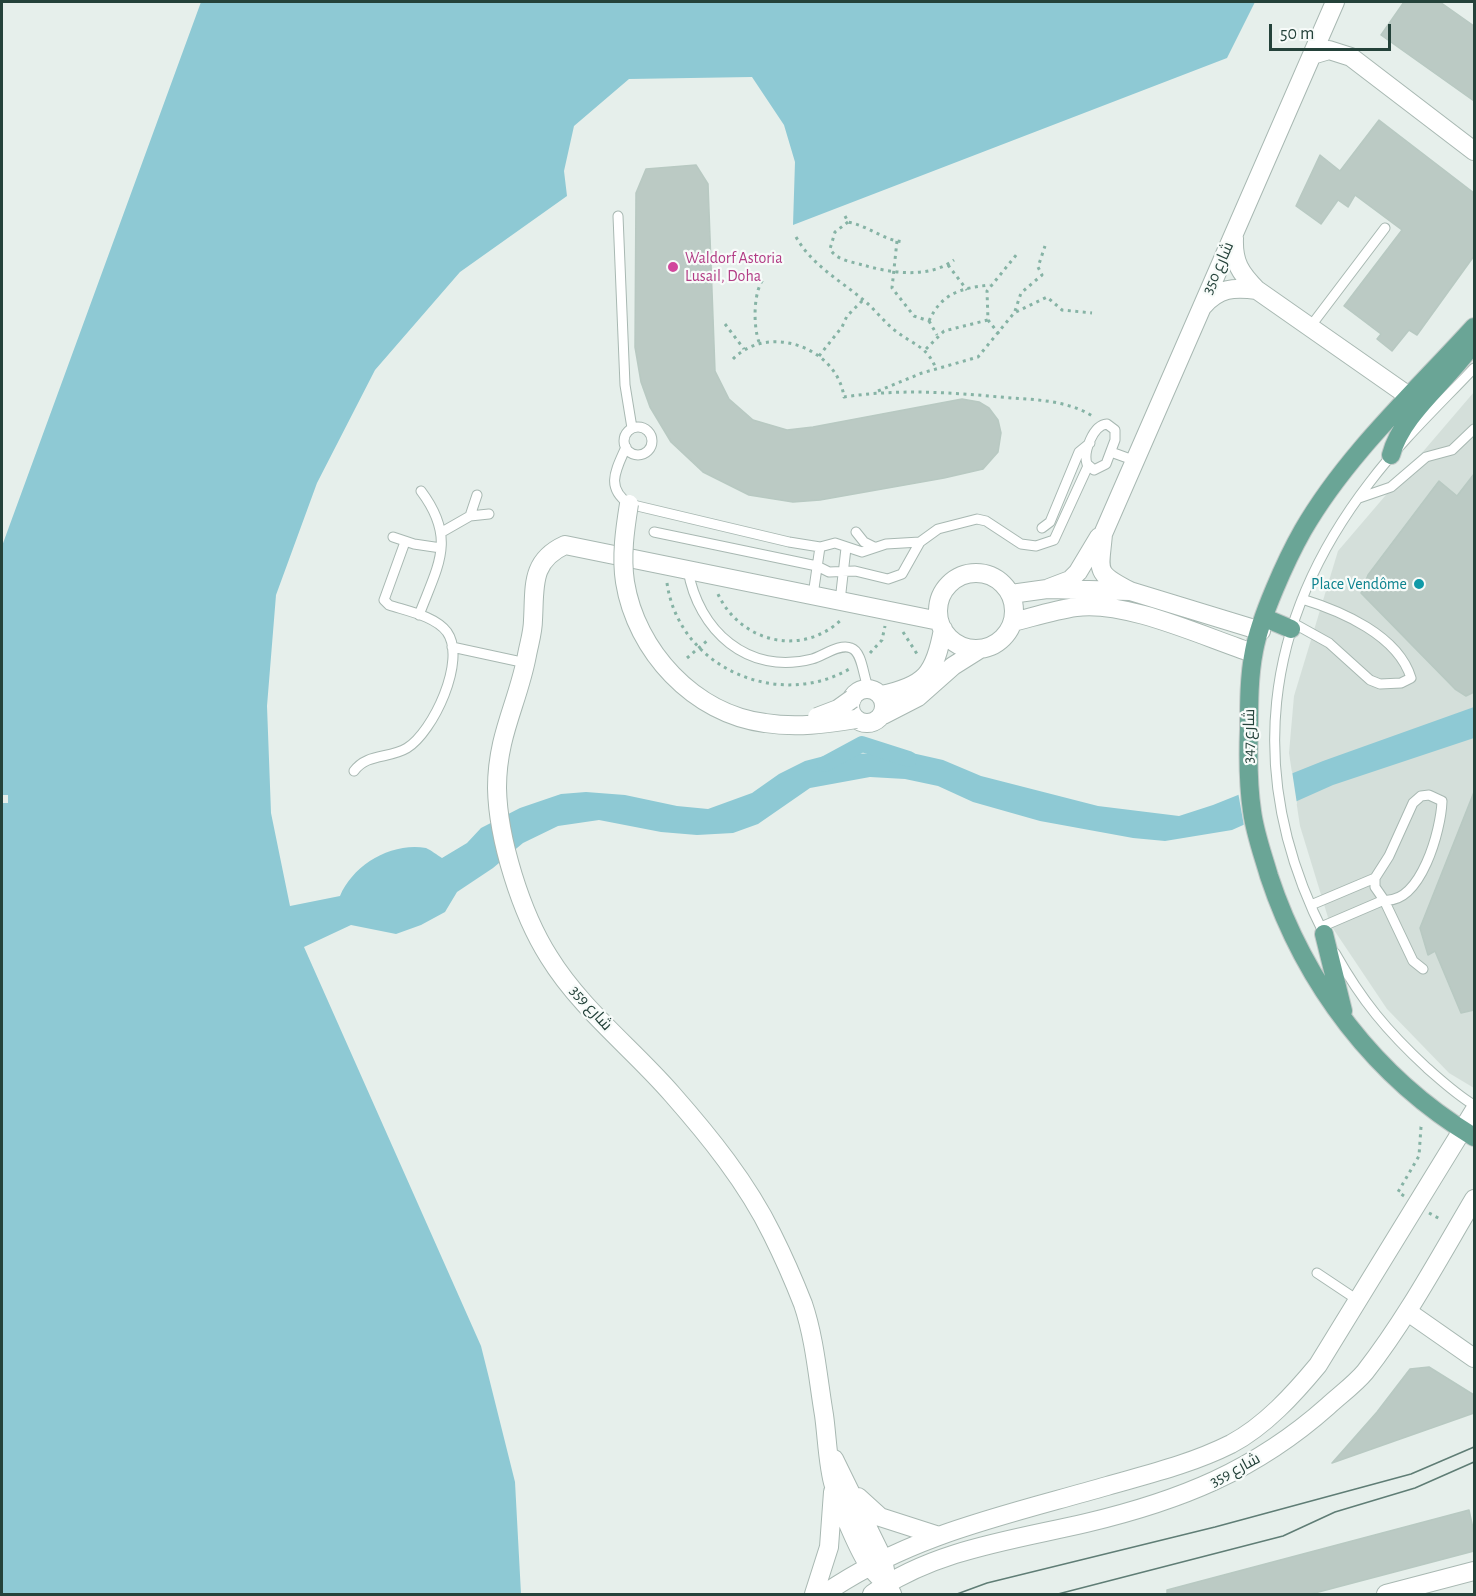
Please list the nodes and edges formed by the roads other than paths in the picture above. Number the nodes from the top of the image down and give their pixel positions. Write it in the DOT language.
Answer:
graph roads {
  1 [pos="1335,2"];
  2 [pos="1312,55"];
  3 [pos="1474,151"];
  4 [pos="618,216"];
  5 [pos="1385,228"];
  6 [pos="1234,232"];
  7 [pos="1257,290"];
  8 [pos="1198,312"];
  9 [pos="1310,327"];
  10 [pos="1474,327"];
  11 [pos="1474,342"];
  12 [pos="1474,368"];
  13 [pos="1410,397"];
  14 [pos="632,428"];
  15 [pos="1474,429"];
  16 [pos="1090,443"];
  17 [pos="626,447"];
  18 [pos="1111,452"];
  19 [pos="1391,455"];
  20 [pos="1133,460"];
  21 [pos="1088,466"];
  22 [pos="421,491"];
  23 [pos="477,495"];
  24 [pos="1359,498"];
  25 [pos="634,505"];
  26 [pos="489,514"];
  27 [pos="470,516"];
  28 [pos="1042,528"];
  29 [pos="442,532"];
  30 [pos="654,532"];
  31 [pos="856,532"];
  32 [pos="1102,534"];
  33 [pos="393,537"];
  34 [pos="405,542"];
  35 [pos="920,542"];
  36 [pos="820,547"];
  37 [pos="874,547"];
  38 [pos="441,548"];
  39 [pos="846,548"];
  40 [pos="817,566"];
  41 [pos="843,572"];
  42 [pos="690,577"];
  43 [pos="1047,589"];
  44 [pos="1130,591"];
  45 [pos="1011,594"];
  46 [pos="813,596"];
  47 [pos="1302,599"];
  48 [pos="840,601"];
  49 [pos="419,615"];
  50 [pos="1013,622"];
  51 [pos="941,625"];
  52 [pos="1263,625"];
  53 [pos="1292,626"];
  54 [pos="452,647"];
  55 [pos="980,649"];
  56 [pos="1253,653"];
  57 [pos="526,663"];
  58 [pos="875,692"];
  59 [pos="852,699"];
  60 [pos="883,715"];
  61 [pos="856,719"];
  62 [pos="354,771"];
  63 [pos="1375,878"];
  64 [pos="1384,900"];
  65 [pos="1311,905"];
  66 [pos="1323,931"];
  67 [pos="1424,969"];
  68 [pos="1347,1025"];
  69 [pos="1474,1105"];
  70 [pos="1474,1111"];
  71 [pos="1468,1133"];
  72 [pos="1474,1199"];
  73 [pos="1317,1273"];
  74 [pos="1359,1301"];
  75 [pos="1408,1312"];
  76 [pos="1474,1358"];
  77 [pos="841,1486"];
  78 [pos="936,1535"];
  79 [pos="876,1562"];
  80 [pos="1474,1571"];
  81 [pos="890,1589"];
  82 [pos="1414,1591"];
  83 [pos="814,1594"];
  84 [pos="824,1594"];
  85 [pos="872,1594"];
  86 [pos="1386,1594"];
  1 -- 2 [label="street, شارع 350"];
  2 -- 3 [label="street"];
  2 -- 6 [label="street, شارع 350"];
  4 -- 14 [label="lane"];
  5 -- 9 [label="lane"];
  6 -- 7 [label="street"];
  6 -- 8 [label="street, شارع 350"];
  7 -- 8 [label="street"];
  7 -- 9 [label="street"];
  8 -- 20 [label="street, شارع 350"];
  9 -- 13 [label="street"];
  10 -- 13 [label="main road, شارع 347"];
  11 -- 19 [label="main road"];
  12 -- 19 [label="lane, شارع 347"];
  13 -- 52 [label="main road, شارع 347"];
  14 -- 17 [label="lane"];
  14 -- 17 [label="lane"];
  15 -- 24 [label="lane"];
  16 -- 18 [label="lane"];
  16 -- 21 [label="lane"];
  16 -- 28 [label="lane"];
  17 -- 25 [label="lane"];
  18 -- 20 [label="lane"];
  18 -- 21 [label="lane"];
  19 -- 24 [label="lane, شارع 347"];
  20 -- 32 [label="street, شارع 350"];
  21 -- 35 [label="lane"];
  22 -- 29 [label="lane"];
  23 -- 27 [label="lane"];
  24 -- 47 [label="lane, شارع 347"];
  25 -- 36 [label="lane"];
  25 -- 59 [label="street, bridge"];
  25 -- 61 [label="street, bridge"];
  26 -- 27 [label="lane"];
  27 -- 29 [label="lane"];
  29 -- 38 [label="lane"];
  30 -- 40 [label="lane"];
  31 -- 37 [label="lane"];
  32 -- 43 [label="street"];
  32 -- 44 [label="street"];
  33 -- 34 [label="lane"];
  34 -- 38 [label="lane"];
  34 -- 49 [label="lane"];
  35 -- 37 [label="lane"];
  35 -- 41 [label="lane"];
  36 -- 39 [label="lane"];
  36 -- 40 [label="lane"];
  37 -- 39 [label="lane"];
  38 -- 49 [label="lane"];
  39 -- 41 [label="lane"];
  40 -- 41 [label="lane"];
  40 -- 46 [label="lane"];
  41 -- 48 [label="lane"];
  42 -- 46 [label="street"];
  42 -- 57 [label="street, شارع 359"];
  42 -- 58 [label="lane"];
  43 -- 44 [label="street"];
  43 -- 45 [label="street"];
  44 -- 52 [label="street"];
  45 -- 50 [label="street"];
  45 -- 51 [label="street"];
  46 -- 48 [label="street"];
  47 -- 53 [label="lane, شارع 347"];
  47 -- 53 [label="lane"];
  48 -- 51 [label="street"];
  49 -- 54 [label="lane"];
  50 -- 55 [label="street"];
  50 -- 56 [label="street"];
  51 -- 55 [label="street"];
  51 -- 58 [label="street"];
  52 -- 53 [label="main road"];
  52 -- 56 [label="main road, شارع 347"];
  53 -- 65 [label="lane, شارع 347"];
  54 -- 57 [label="lane"];
  54 -- 62 [label="lane"];
  55 -- 60 [label="street"];
  56 -- 68 [label="main road, شارع 347"];
  57 -- 77 [label="street, شارع 359"];
  58 -- 59 [label="street"];
  58 -- 60 [label="street"];
  59 -- 61 [label="street"];
  60 -- 61 [label="street"];
  63 -- 64 [label="lane"];
  63 -- 64 [label="lane"];
  63 -- 65 [label="lane"];
  64 -- 66 [label="lane"];
  64 -- 67 [label="lane"];
  65 -- 66 [label="lane, شارع 347"];
  66 -- 68 [label="main road"];
  66 -- 69 [label="lane, شارع 347"];
  68 -- 71 [label="main road, شارع 347"];
  70 -- 71 [label="street, شارع 359"];
  71 -- 74 [label="street, شارع 359"];
  72 -- 75 [label="street, شارع 359"];
  73 -- 74 [label="lane"];
  74 -- 78 [label="street, شارع 359"];
  75 -- 76 [label="street"];
  75 -- 81 [label="street, شارع 359"];
  77 -- 78 [label="street, شارع 359"];
  77 -- 79 [label="street, شارع 359"];
  77 -- 83 [label="street"];
  78 -- 79 [label="street, شارع 359"];
  79 -- 81 [label="street, شارع 359"];
  79 -- 84 [label="street, شارع 359"];
  80 -- 82 [label="street"];
  81 -- 85 [label="street, شارع 359"];
  82 -- 86 [label="street"];
}
